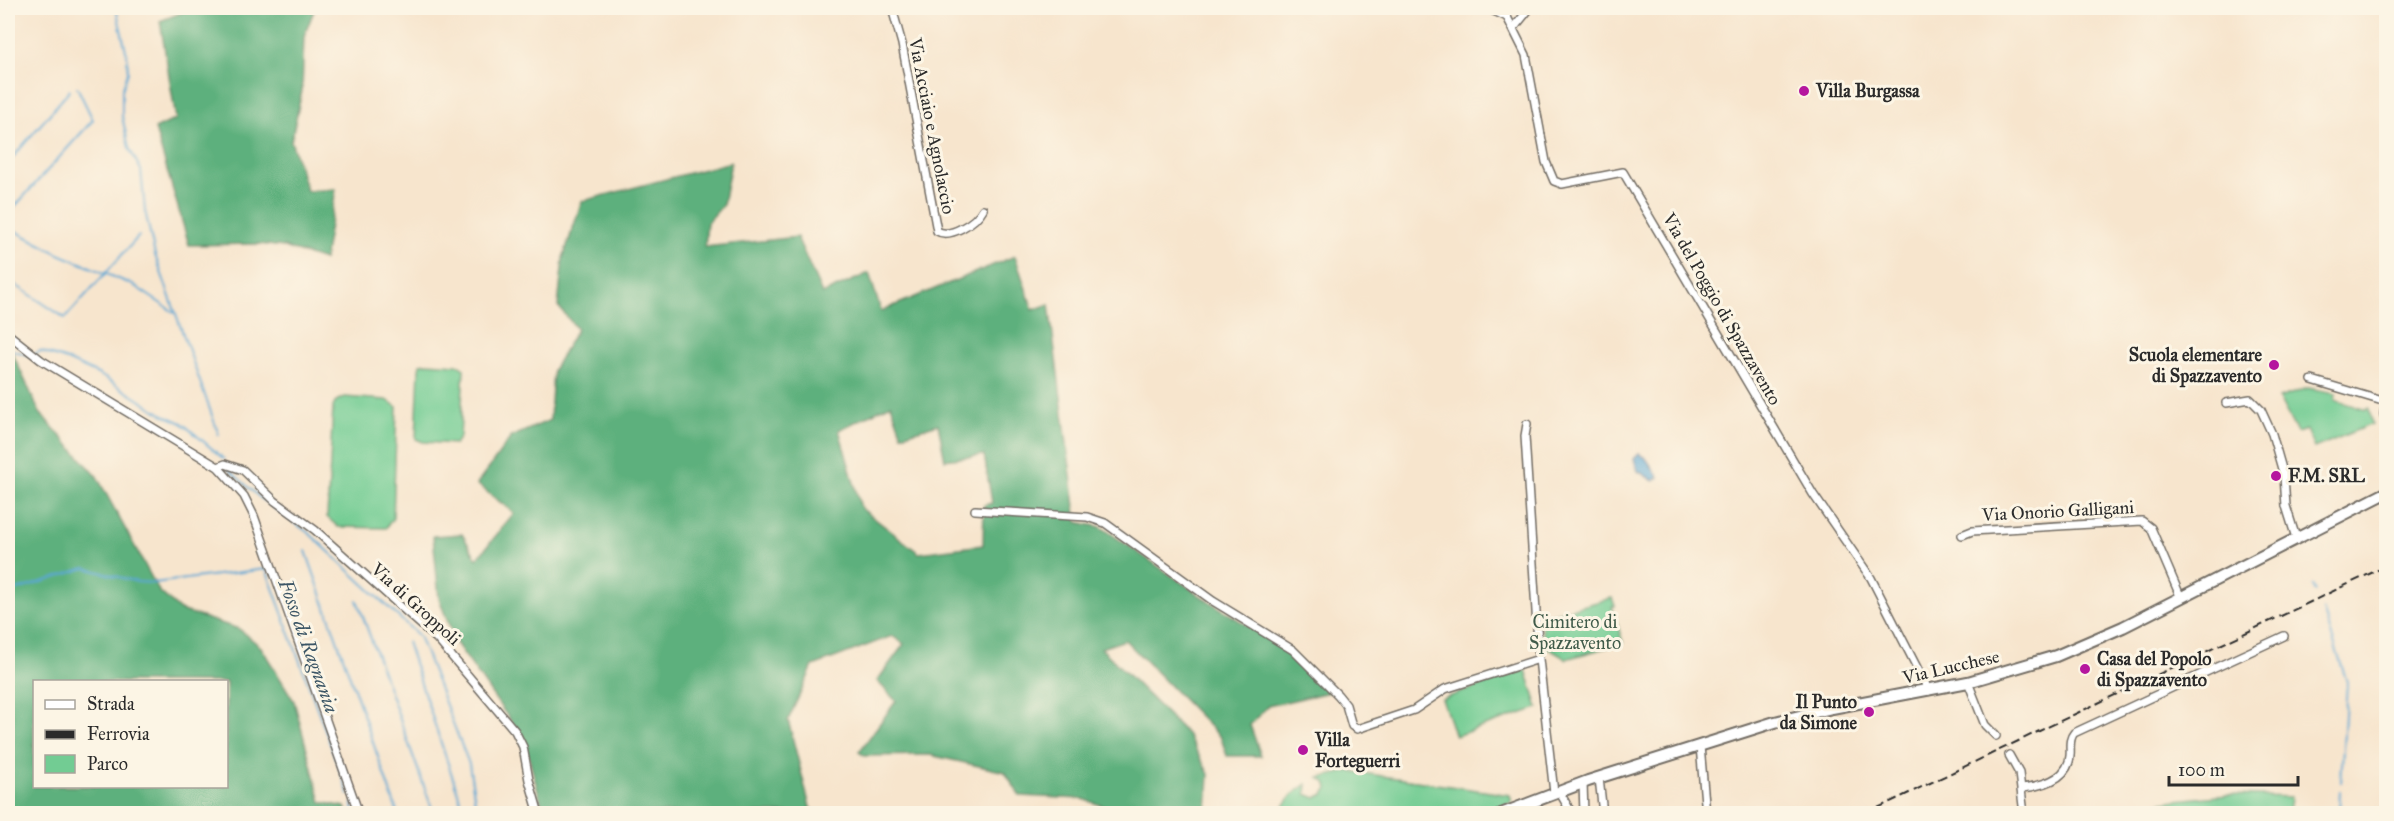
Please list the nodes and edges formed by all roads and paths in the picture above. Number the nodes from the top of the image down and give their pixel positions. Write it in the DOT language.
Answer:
graph roads {
  1 [pos="892,8"];
  2 [pos="1487,8"];
  3 [pos="1530,8"];
  4 [pos="1513,29"];
  5 [pos="983,210"];
  6 [pos="8,334"];
  7 [pos="2312,380"];
  8 [pos="2386,402"];
  9 [pos="2226,403"];
  10 [pos="2386,423"];
  11 [pos="1527,424"];
  12 [pos="218,467"];
  13 [pos="2386,493"];
  14 [pos="975,510"];
  15 [pos="1962,535"];
  16 [pos="2296,538"];
  17 [pos="2181,598"];
  18 [pos="2284,636"];
  19 [pos="1539,659"];
  20 [pos="1968,682"];
  21 [pos="1929,691"];
  22 [pos="1996,736"];
  23 [pos="1700,746"];
  24 [pos="2009,755"];
  25 [pos="1599,778"];
  26 [pos="1583,783"];
  27 [pos="2022,788"];
  28 [pos="1556,792"];
  29 [pos="359,813"];
  30 [pos="540,813"];
  31 [pos="1501,813"];
  32 [pos="1572,813"];
  33 [pos="1584,813"];
  34 [pos="1603,813"];
  35 [pos="1706,813"];
  36 [pos="2024,813"];
  1 -- 5 [label="street, Via Acciaio e Agnolaccio"];
  2 -- 4 [label="street, Via del Poggio di Spazzavento"];
  3 -- 4 [label="street"];
  4 -- 21 [label="street, Via del Poggio di Spazzavento"];
  6 -- 12 [label="street, Via di Groppoli"];
  7 -- 8 [label="street"];
  8 -- 10 [label="street"];
  9 -- 16 [label="street"];
  11 -- 19 [label="street"];
  12 -- 29 [label="street, Via di Groppoli"];
  12 -- 30 [label="street, Via di Groppoli"];
  13 -- 16 [label="street, Via Lucchese"];
  14 -- 19 [label="street"];
  15 -- 17 [label="street, Via Onorio Galligani"];
  16 -- 17 [label="street, Via Lucchese"];
  17 -- 20 [label="street, Via Lucchese"];
  18 -- 27 [label="street"];
  19 -- 28 [label="street"];
  20 -- 21 [label="street, Via Lucchese"];
  20 -- 22 [label="street"];
  21 -- 23 [label="street, Via Lucchese"];
  23 -- 25 [label="street, Via Lucchese"];
  23 -- 35 [label="street"];
  24 -- 27 [label="street"];
  25 -- 26 [label="street, Via Lucchese"];
  25 -- 34 [label="street"];
  26 -- 28 [label="street, Via Lucchese"];
  26 -- 33 [label="street"];
  27 -- 36 [label="street"];
  28 -- 31 [label="street, Via Lucchese"];
  28 -- 32 [label="street"];
}
